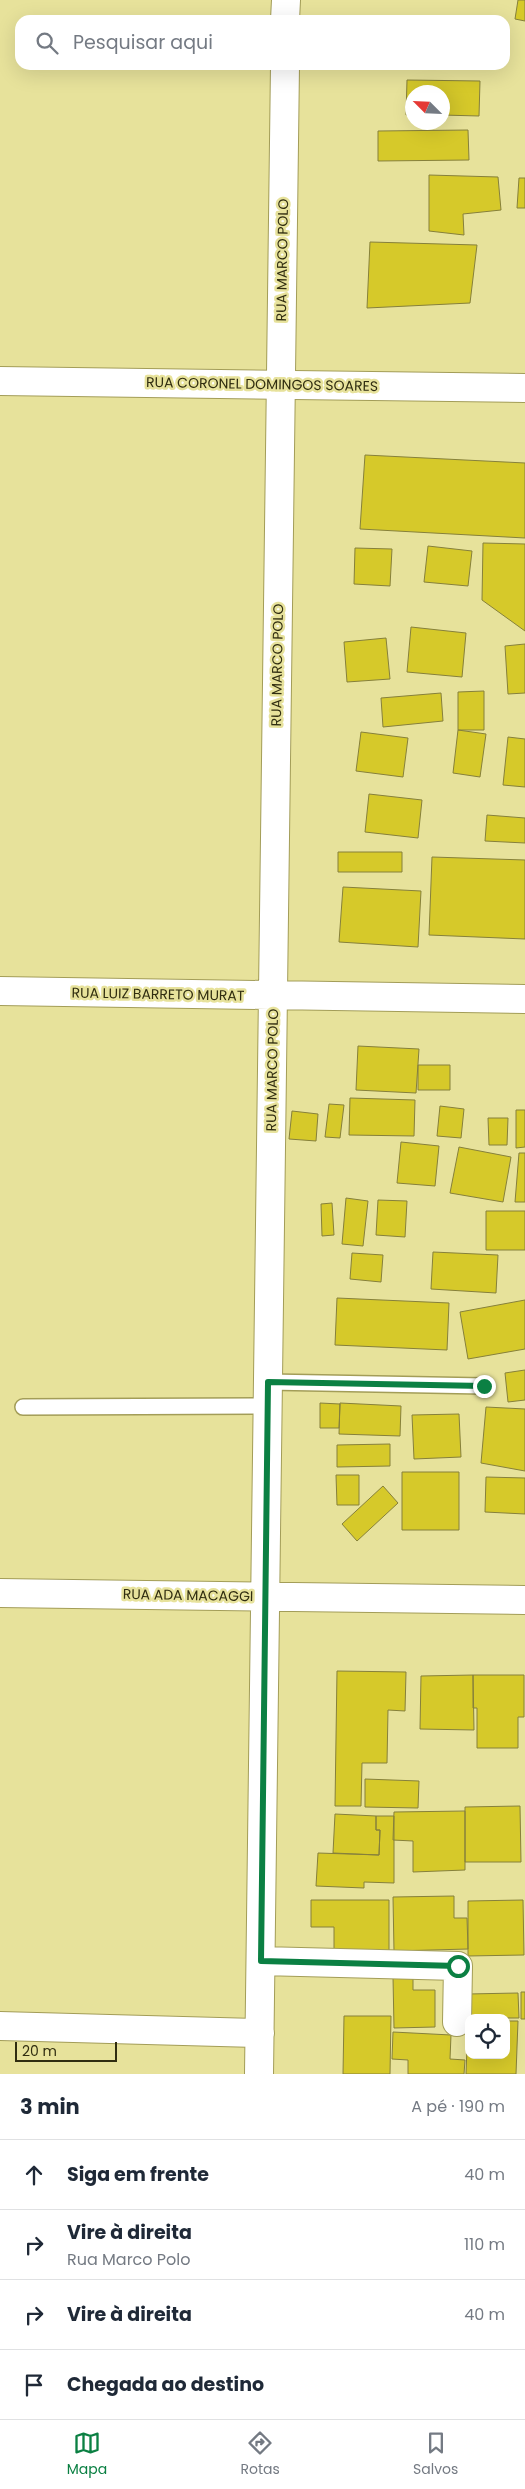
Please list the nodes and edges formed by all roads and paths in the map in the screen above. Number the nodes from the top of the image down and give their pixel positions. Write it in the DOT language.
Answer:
graph roads {
  1 [pos="286,0"];
  2 [pos="285,15"];
  3 [pos="285,70"];
  4 [pos="0,381"];
  5 [pos="281,384"];
  6 [pos="525,388"];
  7 [pos="0,991"];
  8 [pos="273,995"];
  9 [pos="525,999"];
  10 [pos="484,1386"];
  11 [pos="268,1394"];
  12 [pos="23,1406"];
  13 [pos="0,1593"];
  14 [pos="266,1596"];
  15 [pos="525,1600"];
  16 [pos="261,1961"];
  17 [pos="457,2022"];
  18 [pos="0,2026"];
  19 [pos="260,2033"];
  20 [pos="259,2074"];
  1 -- 2 [label="street"];
  3 -- 5 [label="street, RUA MARCO POLO"];
  4 -- 5 [label="street, RUA CORONEL DOMINGOS SOARES"];
  5 -- 6 [label="street, RUA CORONEL DOMINGOS SOARES"];
  5 -- 8 [label="street, RUA MARCO POLO"];
  7 -- 8 [label="street, RUA LUIZ BARRETO MURAT"];
  8 -- 9 [label="street, RUA LUIZ BARRETO MURAT"];
  8 -- 11 [label="street, RUA MARCO POLO"];
  10 -- 11 [label="lane"];
  11 -- 12 [label="lane"];
  11 -- 14 [label="street, RUA MARCO POLO"];
  13 -- 14 [label="street, RUA ADA MACAGGI"];
  14 -- 15 [label="street, RUA ADA MACAGGI"];
  14 -- 16 [label="street, RUA MARCO POLO"];
  16 -- 17 [label="street"];
  16 -- 19 [label="street, RUA MARCO POLO"];
  18 -- 19 [label="street"];
  19 -- 20 [label="street, RUA MARCO POLO"];
}
